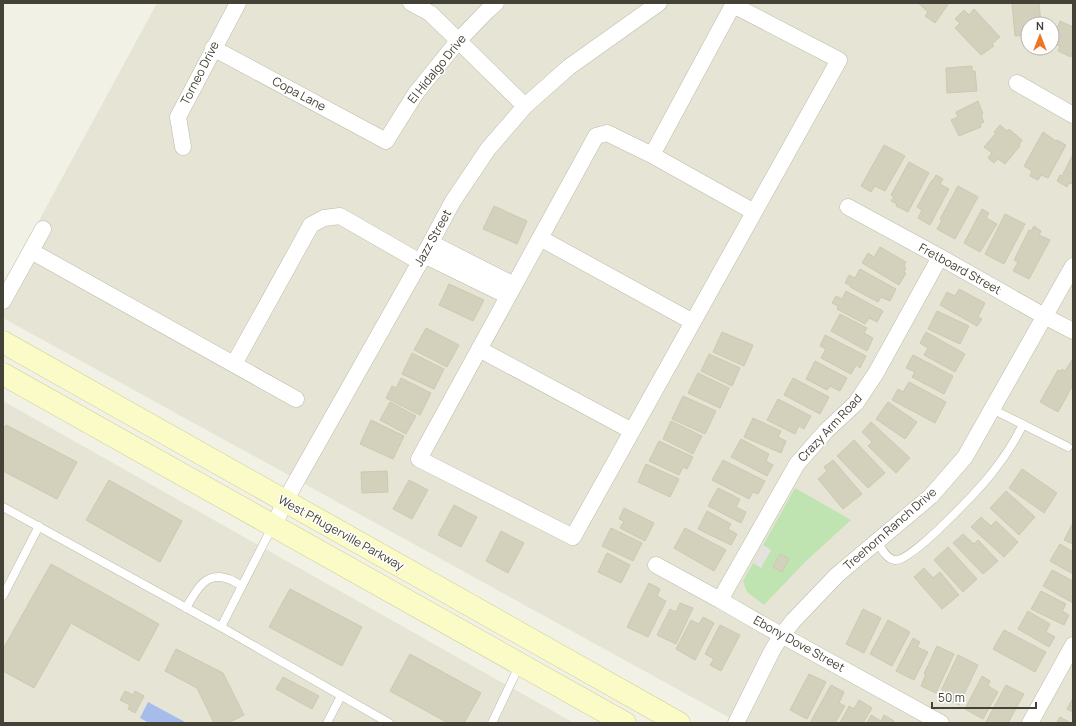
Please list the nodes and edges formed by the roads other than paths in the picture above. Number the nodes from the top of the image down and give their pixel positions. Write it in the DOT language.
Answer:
graph roads {
  1 [pos="238,3"];
  2 [pos="410,3"];
  3 [pos="496,3"];
  4 [pos="659,3"];
  5 [pos="732,4"];
  6 [pos="458,41"];
  7 [pos="213,48"];
  8 [pos="1016,83"];
  9 [pos="525,106"];
  10 [pos="1073,115"];
  11 [pos="386,141"];
  12 [pos="183,147"];
  13 [pos="652,155"];
  14 [pos="848,207"];
  15 [pos="754,212"];
  16 [pos="43,229"];
  17 [pos="540,238"];
  18 [pos="31,251"];
  19 [pos="425,253"];
  20 [pos="940,257"];
  21 [pos="1073,266"];
  22 [pos="511,291"];
  23 [pos="3,301"];
  24 [pos="1044,316"];
  25 [pos="693,322"];
  26 [pos="1073,331"];
  27 [pos="3,342"];
  28 [pos="479,349"];
  29 [pos="234,364"];
  30 [pos="3,375"];
  31 [pos="296,399"];
  32 [pos="992,409"];
  33 [pos="1024,424"];
  34 [pos="632,431"];
  35 [pos="1068,447"];
  36 [pos="285,501"];
  37 [pos="3,507"];
  38 [pos="39,526"];
  39 [pos="274,526"];
  40 [pos="876,541"];
  41 [pos="656,566"];
  42 [pos="242,586"];
  43 [pos="3,596"];
  44 [pos="720,600"];
  45 [pos="186,608"];
  46 [pos="221,627"];
  47 [pos="782,635"];
  48 [pos="1073,645"];
  49 [pos="521,664"];
  50 [pos="341,696"];
  51 [pos="327,723"];
  52 [pos="389,723"];
  53 [pos="492,723"];
  54 [pos="625,723"];
  55 [pos="679,723"];
  56 [pos="736,723"];
  57 [pos="941,723"];
  58 [pos="1030,723"];
  1 -- 7 [label="street, Torneo Drive"];
  2 -- 6 [label="street"];
  3 -- 6 [label="street, El Hidalgo Drive"];
  4 -- 9 [label="street, Jazz Street"];
  5 -- 13 [label="street"];
  5 -- 15 [label="street"];
  6 -- 9 [label="street"];
  6 -- 11 [label="street, El Hidalgo Drive"];
  7 -- 11 [label="street, Copa Lane"];
  7 -- 12 [label="street, Torneo Drive"];
  8 -- 10 [label="street"];
  9 -- 19 [label="street, Jazz Street"];
  13 -- 15 [label="street"];
  13 -- 17 [label="street"];
  14 -- 20 [label="street, Fretboard Street"];
  15 -- 25 [label="street"];
  16 -- 18 [label="street"];
  17 -- 22 [label="street"];
  17 -- 25 [label="street"];
  18 -- 23 [label="street"];
  18 -- 29 [label="street"];
  19 -- 22 [label="street"];
  19 -- 29 [label="street"];
  19 -- 36 [label="street, Jazz Street"];
  20 -- 24 [label="street, Fretboard Street"];
  20 -- 44 [label="street, Crazy Arm Road"];
  21 -- 24 [label="street, Treehorn Ranch Drive"];
  22 -- 28 [label="street"];
  24 -- 26 [label="street, Fretboard Street"];
  24 -- 32 [label="street, Treehorn Ranch Drive"];
  25 -- 34 [label="street"];
  27 -- 36 [label="main road, West Pflugerville Parkway"];
  28 -- 34 [label="street"];
  28 -- 34 [label="street"];
  29 -- 31 [label="street"];
  30 -- 39 [label="main road"];
  32 -- 33 [label="lane"];
  32 -- 40 [label="street, Treehorn Ranch Drive"];
  33 -- 35 [label="lane"];
  33 -- 40 [label="lane"];
  36 -- 39 [label="street, Jazz Street"];
  36 -- 55 [label="main road, West Pflugerville Parkway"];
  37 -- 38 [label="lane"];
  38 -- 43 [label="lane"];
  38 -- 45 [label="lane"];
  39 -- 42 [label="lane"];
  39 -- 49 [label="main road"];
  40 -- 47 [label="street, Treehorn Ranch Drive"];
  41 -- 44 [label="street, Ebony Dove Street"];
  42 -- 45 [label="lane"];
  42 -- 46 [label="lane"];
  44 -- 47 [label="street, Ebony Dove Street"];
  45 -- 46 [label="lane"];
  46 -- 50 [label="lane"];
  47 -- 56 [label="street, Treehorn Ranch Drive"];
  47 -- 57 [label="street, Ebony Dove Street"];
  48 -- 58 [label="street"];
  49 -- 53 [label="lane"];
  49 -- 54 [label="main road"];
  50 -- 51 [label="lane"];
  50 -- 52 [label="lane"];
}
